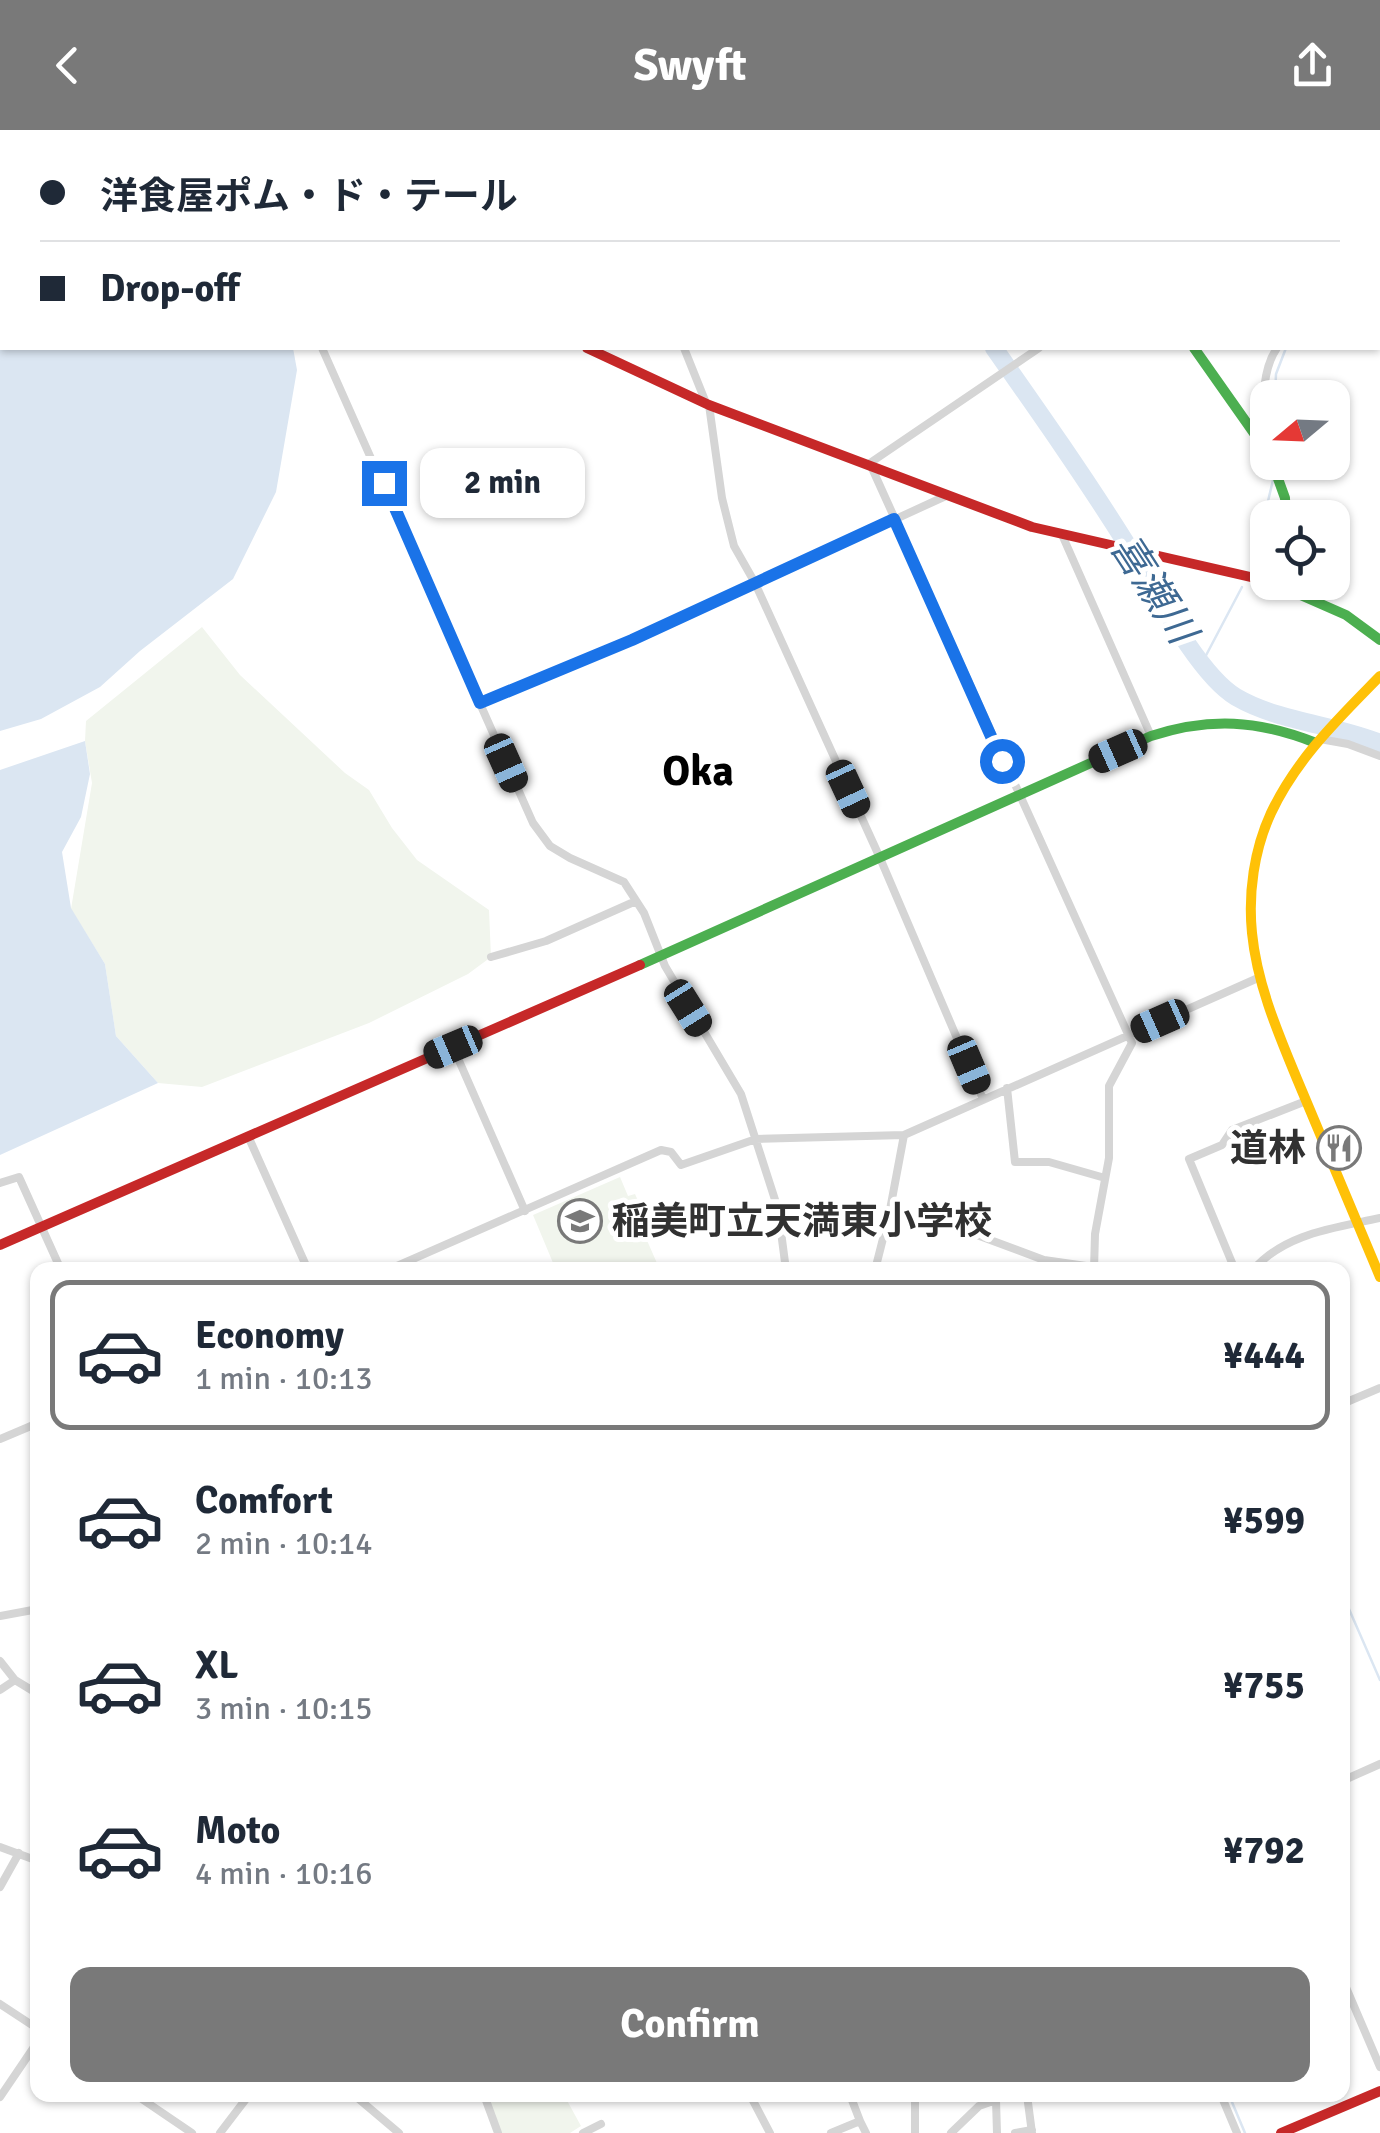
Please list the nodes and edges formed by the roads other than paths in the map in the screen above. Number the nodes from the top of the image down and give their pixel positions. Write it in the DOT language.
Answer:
graph roads {
  1 [pos="323,350"];
  2 [pos="590,350"];
  3 [pos="685,350"];
  4 [pos="1036,350"];
  5 [pos="1195,350"];
  6 [pos="1275,350"];
  7 [pos="1266,380"];
  8 [pos="708,404"];
  9 [pos="1250,427"];
  10 [pos="869,465"];
  11 [pos="948,495"];
  12 [pos="894,519"];
  13 [pos="1063,536"];
  14 [pos="1250,577"];
  15 [pos="755,583"];
  16 [pos="1312,600"];
  17 [pos="1380,640"];
  18 [pos="1380,676"];
  19 [pos="480,703"];
  20 [pos="1152,736"];
  21 [pos="1319,740"];
  22 [pos="1380,756"];
  23 [pos="1018,796"];
  24 [pos="880,858"];
  25 [pos="636,901"];
  26 [pos="661,956"];
  27 [pos="492,957"];
  28 [pos="1258,978"];
  29 [pos="1127,1035"];
  30 [pos="453,1047"];
  31 [pos="1007,1088"];
  32 [pos="984,1099"];
  33 [pos="1306,1100"];
  34 [pos="904,1135"];
  35 [pos="248,1136"];
  36 [pos="756,1139"];
  37 [pos="1106,1178"];
  38 [pos="0,1183"];
  39 [pos="525,1211"];
  40 [pos="890,1214"];
  41 [pos="1380,1218"];
  42 [pos="1358,1223"];
  43 [pos="42,1227"];
  44 [pos="0,1245"];
  45 [pos="57,1262"];
  46 [pos="304,1262"];
  47 [pos="407,1262"];
  48 [pos="785,1262"];
  49 [pos="876,1262"];
  50 [pos="1056,1262"];
  51 [pos="1094,1262"];
  52 [pos="1232,1262"];
  53 [pos="1262,1262"];
  54 [pos="1380,1277"];
  55 [pos="1380,1388"];
  56 [pos="1350,1401"];
  57 [pos="30,1426"];
  58 [pos="0,1439"];
  59 [pos="30,1610"];
  60 [pos="0,1616"];
  61 [pos="0,1662"];
  62 [pos="15,1680"];
  63 [pos="30,1689"];
  64 [pos="0,1690"];
  65 [pos="1380,1764"];
  66 [pos="1350,1777"];
  67 [pos="0,1847"];
  68 [pos="18,1853"];
  69 [pos="30,1858"];
  70 [pos="0,1888"];
  71 [pos="1350,1997"];
  72 [pos="0,2004"];
  73 [pos="30,2024"];
  74 [pos="30,2052"];
  75 [pos="1380,2067"];
  76 [pos="1380,2091"];
  77 [pos="0,2096"];
  78 [pos="146,2102"];
  79 [pos="244,2102"];
  80 [pos="362,2102"];
  81 [pos="487,2102"];
  82 [pos="754,2102"];
  83 [pos="853,2102"];
  84 [pos="915,2102"];
  85 [pos="989,2102"];
  86 [pos="999,2102"];
  87 [pos="1028,2102"];
  88 [pos="1224,2102"];
  89 [pos="860,2120"];
  90 [pos="601,2124"];
  91 [pos="1032,2132"];
  92 [pos="192,2133"];
  93 [pos="220,2133"];
  94 [pos="399,2133"];
  95 [pos="498,2133"];
  96 [pos="583,2133"];
  97 [pos="770,2133"];
  98 [pos="830,2133"];
  99 [pos="866,2133"];
  100 [pos="915,2133"];
  101 [pos="951,2133"];
  102 [pos="998,2133"];
  103 [pos="1016,2133"];
  104 [pos="1237,2133"];
  105 [pos="1281,2133"];
  1 -- 19 [label="street"];
  2 -- 8 [label="main road"];
  3 -- 8 [label="street"];
  4 -- 10 [label="street"];
  5 -- 9 [label="main road"];
  6 -- 7 [label="street"];
  8 -- 10 [label="main road"];
  8 -- 15 [label="street"];
  10 -- 11 [label="main road"];
  10 -- 12 [label="street"];
  11 -- 12 [label="street"];
  11 -- 13 [label="main road"];
  12 -- 15 [label="street"];
  12 -- 23 [label="street"];
  13 -- 14 [label="main road"];
  13 -- 20 [label="street"];
  15 -- 19 [label="street"];
  15 -- 24 [label="street"];
  16 -- 17 [label="main road"];
  18 -- 21 [label="main road"];
  19 -- 25 [label="street"];
  20 -- 21 [label="main road"];
  20 -- 23 [label="main road"];
  21 -- 22 [label="street"];
  21 -- 28 [label="main road"];
  23 -- 24 [label="main road"];
  23 -- 29 [label="street"];
  24 -- 26 [label="main road"];
  24 -- 32 [label="street"];
  25 -- 26 [label="street"];
  25 -- 27 [label="street"];
  26 -- 30 [label="main road"];
  26 -- 36 [label="street"];
  28 -- 29 [label="street"];
  28 -- 33 [label="main road"];
  29 -- 31 [label="street"];
  29 -- 37 [label="street"];
  30 -- 35 [label="main road"];
  30 -- 39 [label="street"];
  31 -- 32 [label="street"];
  31 -- 37 [label="street"];
  32 -- 34 [label="street"];
  33 -- 42 [label="main road"];
  33 -- 52 [label="street"];
  34 -- 36 [label="street"];
  34 -- 40 [label="street"];
  35 -- 43 [label="main road"];
  35 -- 46 [label="street"];
  36 -- 39 [label="street"];
  36 -- 48 [label="street"];
  37 -- 51 [label="street"];
  38 -- 43 [label="street"];
  39 -- 47 [label="street"];
  40 -- 49 [label="street"];
  40 -- 50 [label="street"];
  41 -- 42 [label="street"];
  42 -- 53 [label="street"];
  42 -- 54 [label="main road"];
  43 -- 44 [label="main road"];
  43 -- 45 [label="street"];
  55 -- 56 [label="street"];
  57 -- 58 [label="street"];
  59 -- 60 [label="street"];
  61 -- 62 [label="street"];
  62 -- 63 [label="street"];
  62 -- 64 [label="street"];
  65 -- 66 [label="street"];
  67 -- 68 [label="street"];
  68 -- 69 [label="street"];
  68 -- 70 [label="street"];
  71 -- 75 [label="street"];
  72 -- 73 [label="street"];
  74 -- 77 [label="street"];
  76 -- 105 [label="main road"];
  78 -- 92 [label="street"];
  79 -- 93 [label="street"];
  80 -- 94 [label="street"];
  81 -- 95 [label="street"];
  82 -- 97 [label="street"];
  83 -- 89 [label="street"];
  84 -- 100 [label="street"];
  85 -- 101 [label="street"];
  86 -- 102 [label="street"];
  87 -- 91 [label="street"];
  88 -- 104 [label="street"];
  89 -- 98 [label="street"];
  89 -- 99 [label="street"];
  90 -- 96 [label="street"];
  91 -- 103 [label="street"];
}
